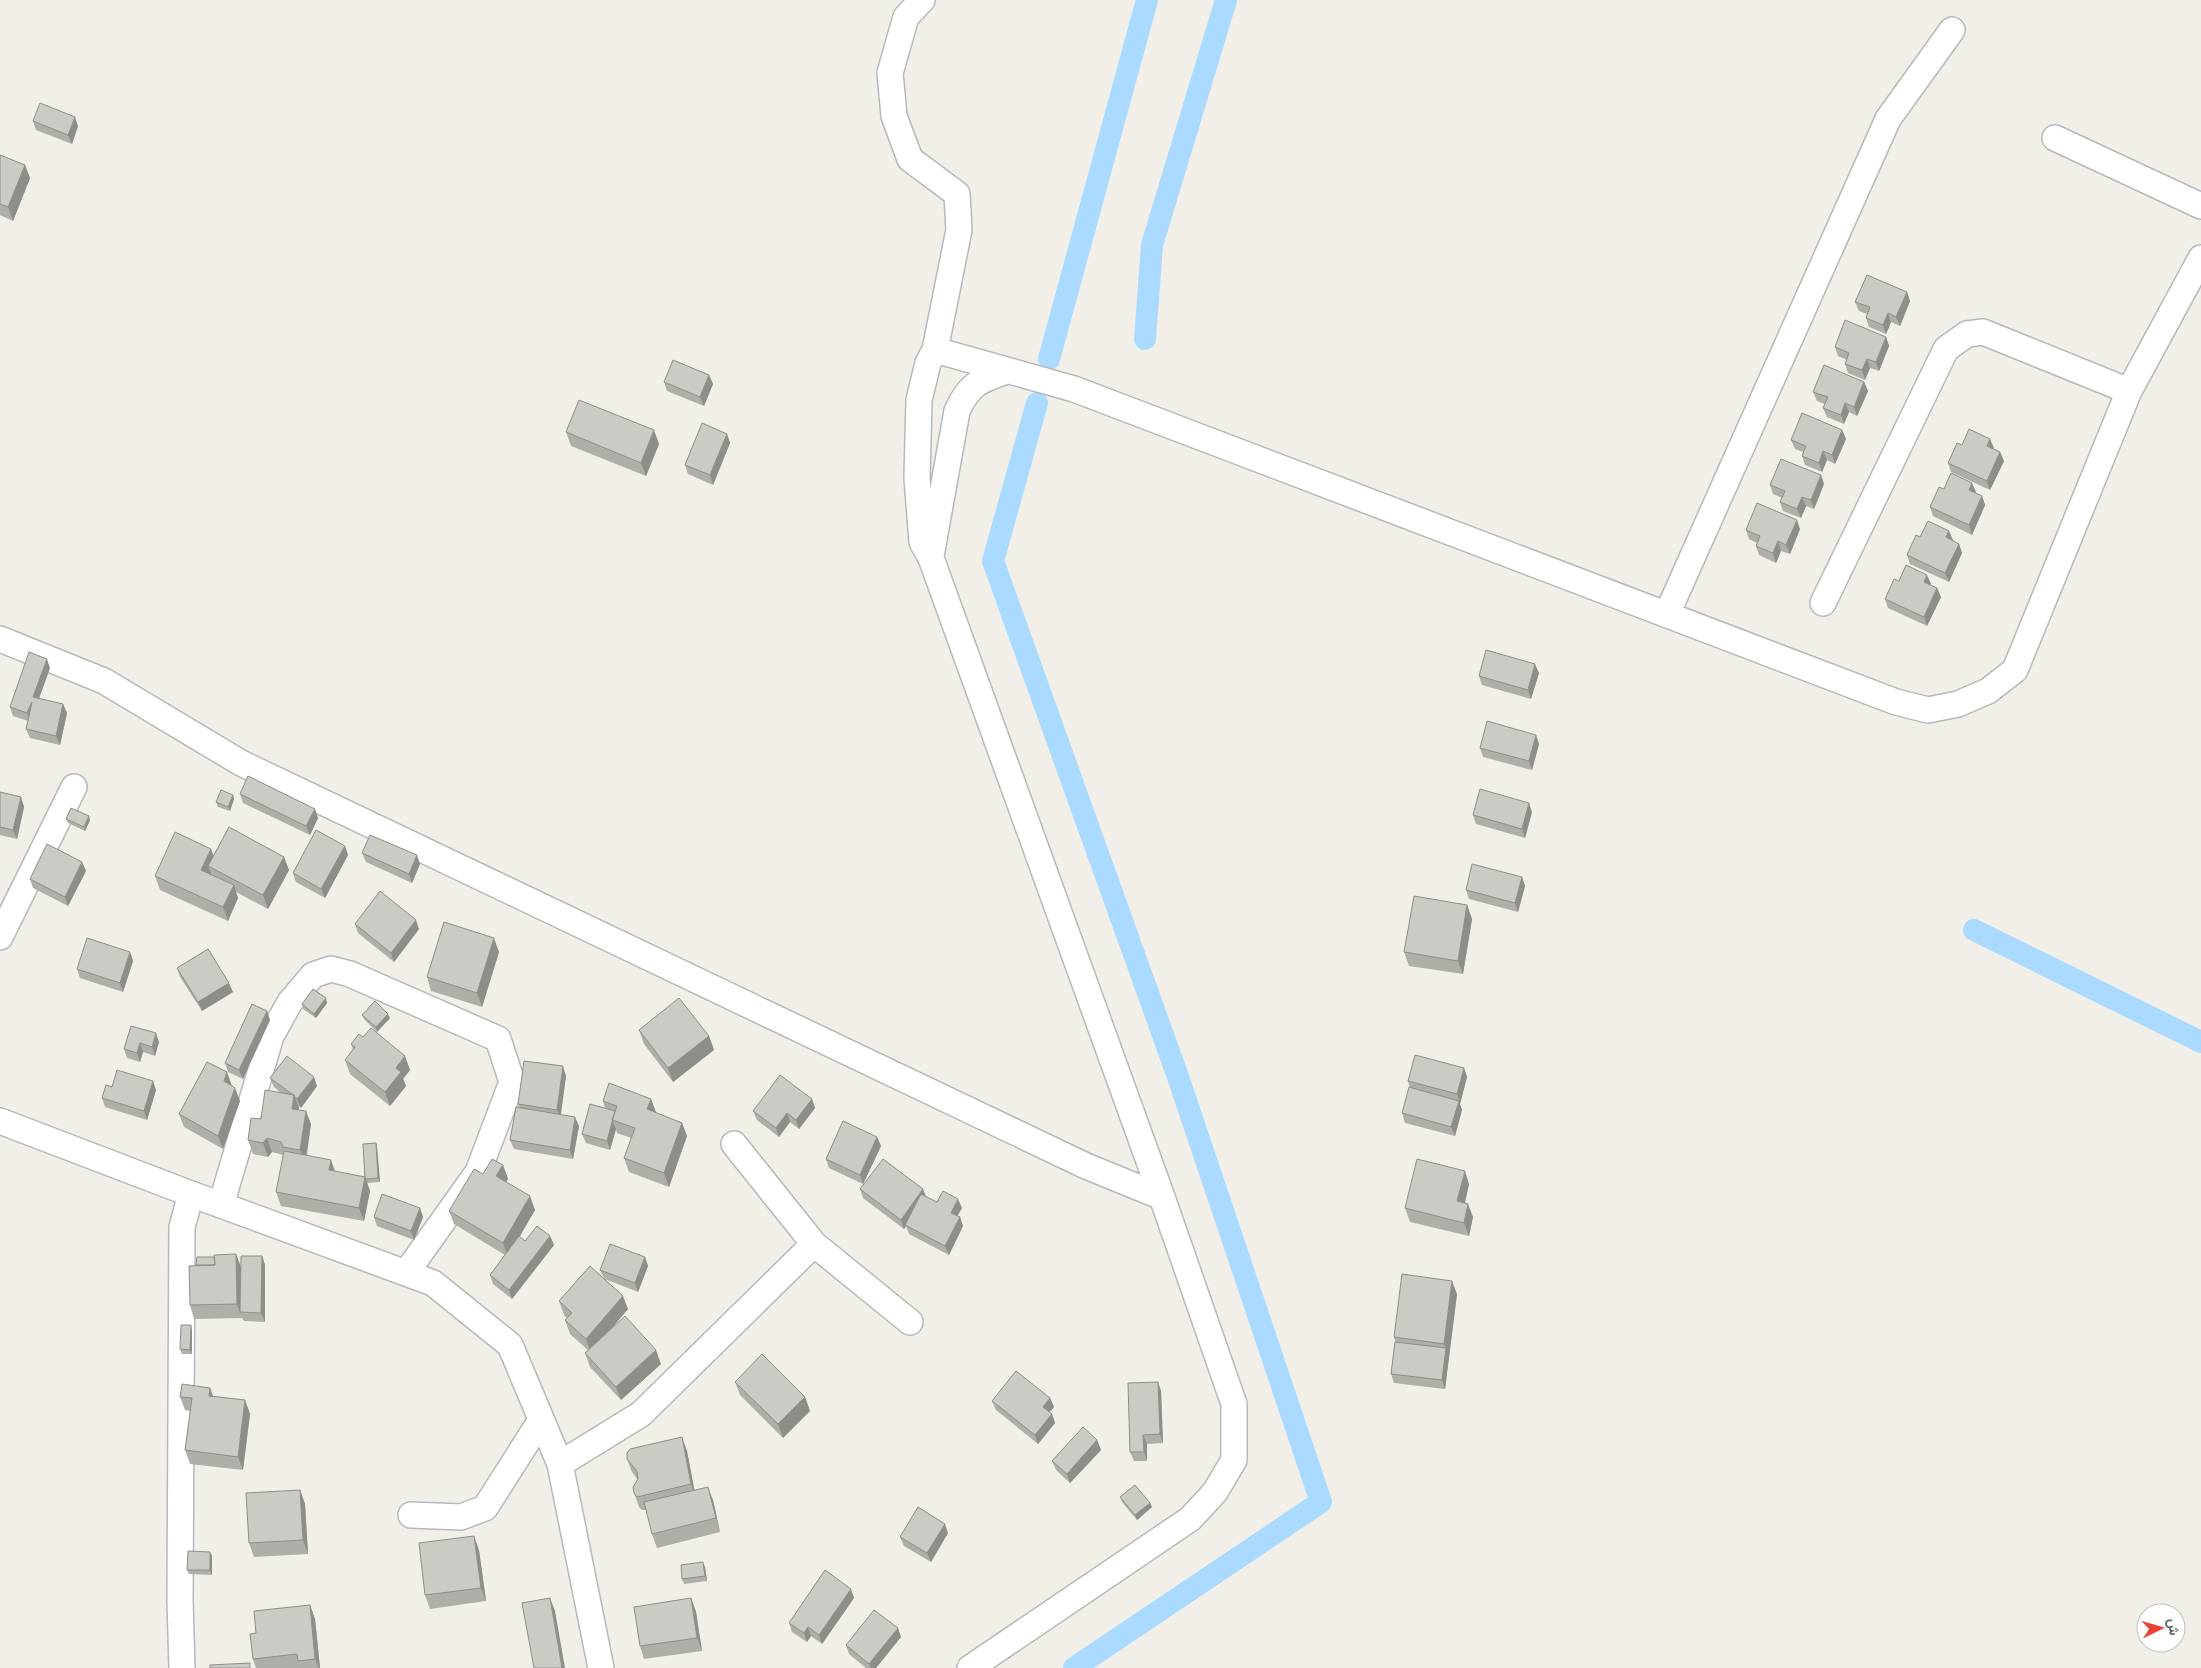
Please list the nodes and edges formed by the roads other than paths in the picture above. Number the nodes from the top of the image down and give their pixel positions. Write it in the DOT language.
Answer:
graph roads {
  1 [pos="922,0"];
  2 [pos="1952,30"];
  3 [pos="2055,138"];
  4 [pos="2201,206"];
  5 [pos="2201,258"];
  6 [pos="935,350"];
  7 [pos="1007,371"];
  8 [pos="2129,391"];
  9 [pos="931,558"];
  10 [pos="1823,603"];
  11 [pos="1667,614"];
  12 [pos="0,639"];
  13 [pos="74,787"];
  14 [pos="7,902"];
  15 [pos="0,937"];
  16 [pos="0,1121"];
  17 [pos="734,1144"];
  18 [pos="191,1194"];
  19 [pos="1162,1197"];
  20 [pos="221,1205"];
  21 [pos="814,1244"];
  22 [pos="406,1273"];
  23 [pos="910,1322"];
  24 [pos="541,1420"];
  25 [pos="560,1464"];
  26 [pos="411,1515"];
  27 [pos="182,1668"];
  28 [pos="601,1668"];
  29 [pos="970,1668"];
  1 -- 6 [label="street"];
  2 -- 11 [label="street"];
  3 -- 4 [label="street"];
  5 -- 8 [label="street"];
  6 -- 7 [label="street"];
  6 -- 9 [label="street"];
  7 -- 9 [label="street"];
  7 -- 11 [label="street"];
  8 -- 10 [label="street"];
  8 -- 11 [label="street"];
  9 -- 19 [label="street"];
  12 -- 19 [label="street"];
  13 -- 14 [label="street"];
  14 -- 15 [label="street"];
  16 -- 18 [label="street"];
  17 -- 21 [label="street"];
  18 -- 20 [label="street"];
  18 -- 27 [label="street"];
  19 -- 29 [label="street"];
  20 -- 22 [label="street"];
  20 -- 22 [label="street"];
  21 -- 23 [label="street"];
  21 -- 25 [label="street"];
  22 -- 24 [label="street"];
  24 -- 25 [label="street"];
  24 -- 26 [label="street"];
  25 -- 28 [label="street"];
}
